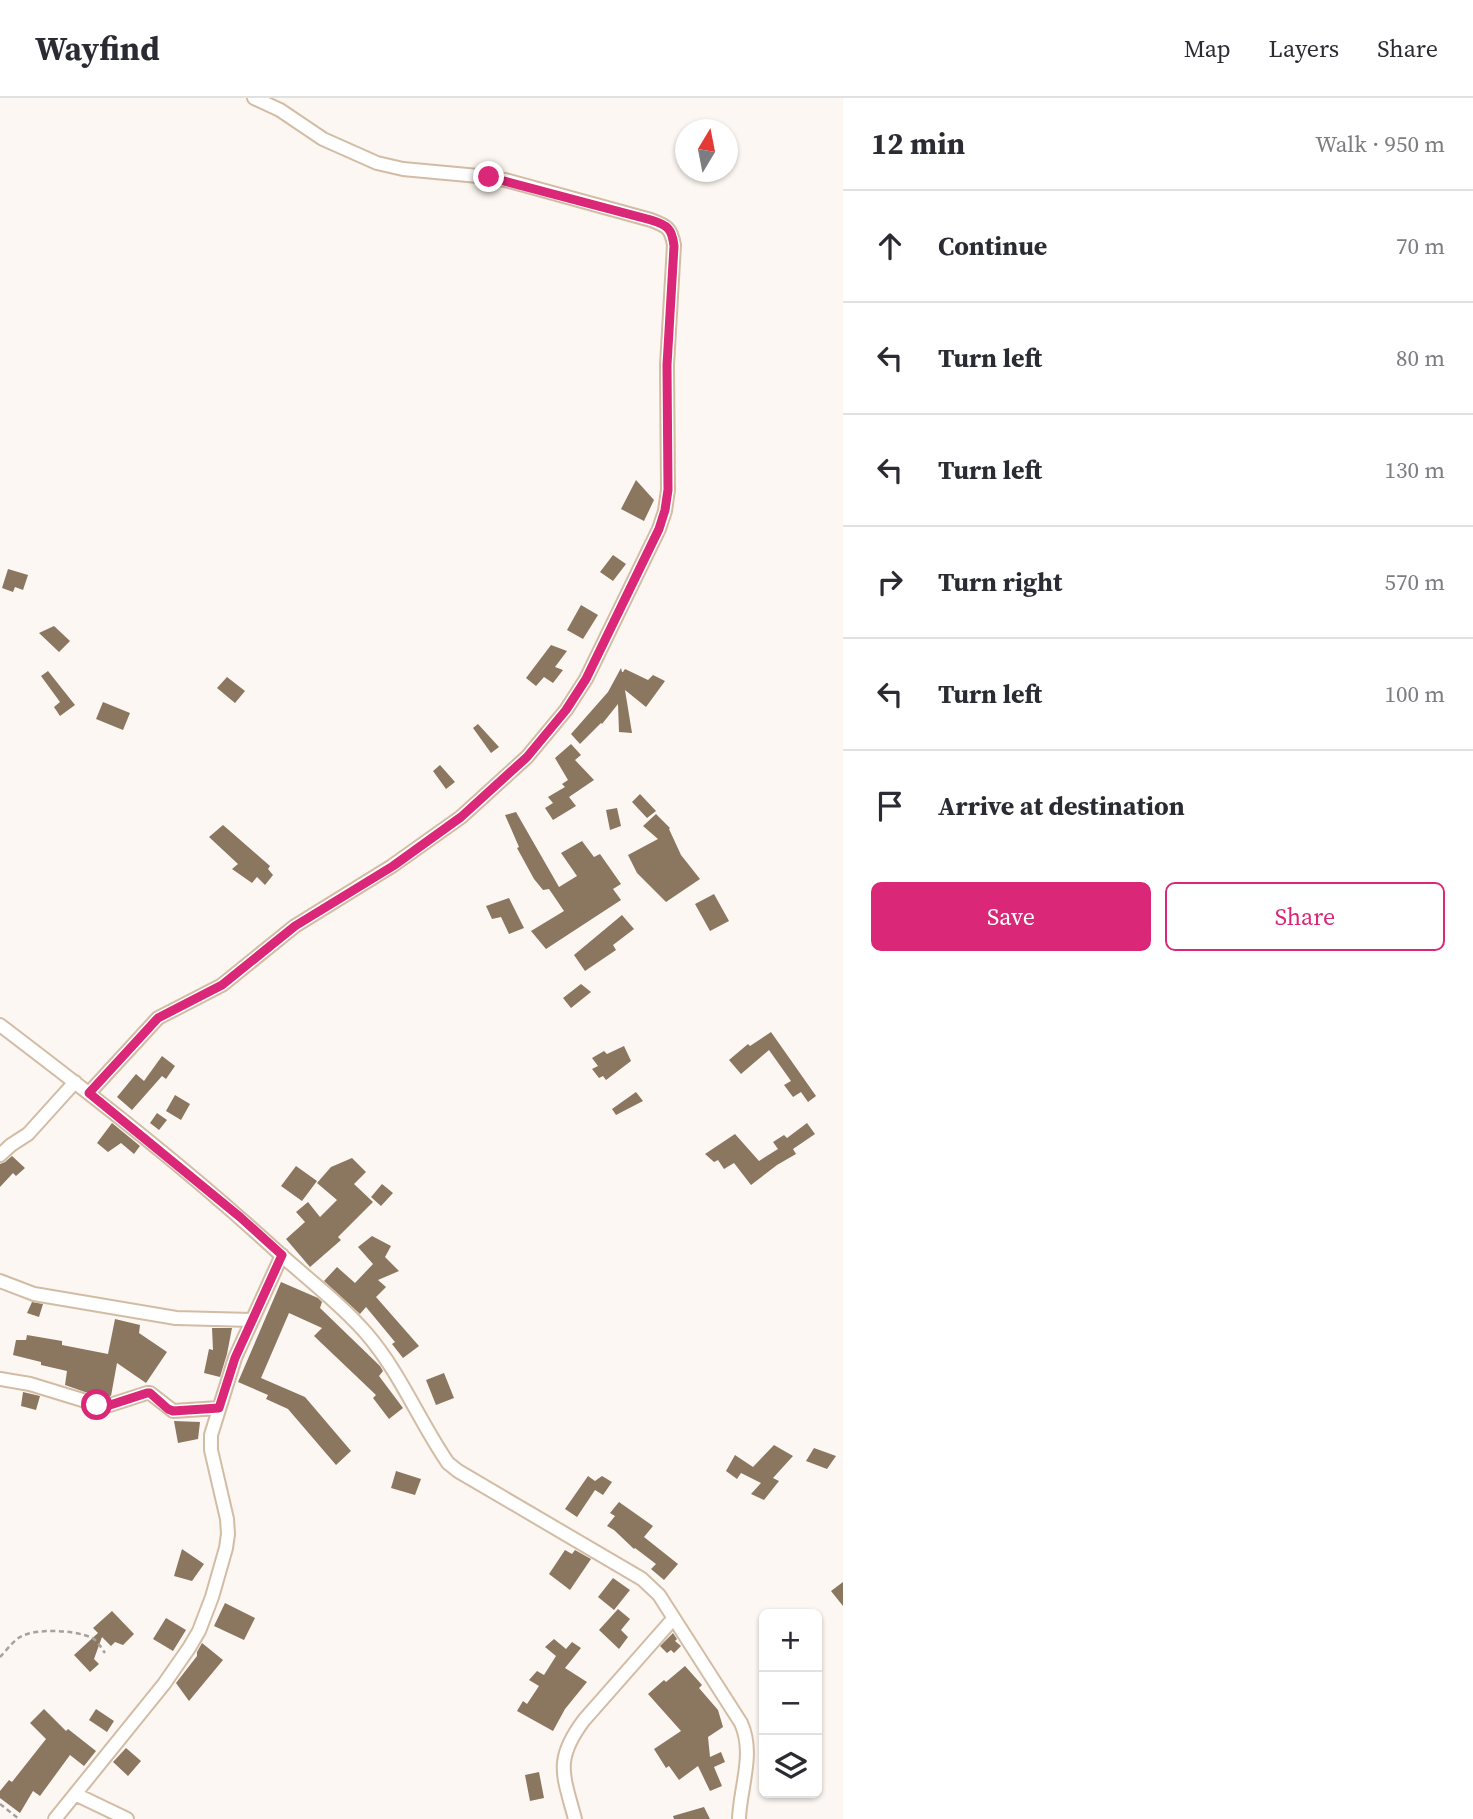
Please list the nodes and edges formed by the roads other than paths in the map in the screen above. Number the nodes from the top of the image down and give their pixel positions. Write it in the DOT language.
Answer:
graph roads {
  1 [pos="254,98"];
  2 [pos="0,1025"];
  3 [pos="75,1082"];
  4 [pos="89,1093"];
  5 [pos="0,1155"];
  6 [pos="282,1255"];
  7 [pos="0,1281"];
  8 [pos="252,1320"];
  9 [pos="0,1379"];
  10 [pos="219,1408"];
  11 [pos="673,1619"];
  12 [pos="75,1794"];
  13 [pos="55,1819"];
  14 [pos="127,1819"];
  15 [pos="575,1819"];
  16 [pos="739,1819"];
  1 -- 4 [label="street"];
  2 -- 3 [label="street"];
  3 -- 4 [label="street"];
  3 -- 5 [label="street"];
  4 -- 6 [label="street"];
  6 -- 8 [label="street"];
  6 -- 11 [label="street"];
  7 -- 8 [label="street"];
  8 -- 10 [label="street"];
  9 -- 10 [label="street"];
  10 -- 12 [label="street"];
  11 -- 15 [label="street"];
  11 -- 16 [label="street"];
  12 -- 13 [label="street"];
  12 -- 14 [label="street"];
}
